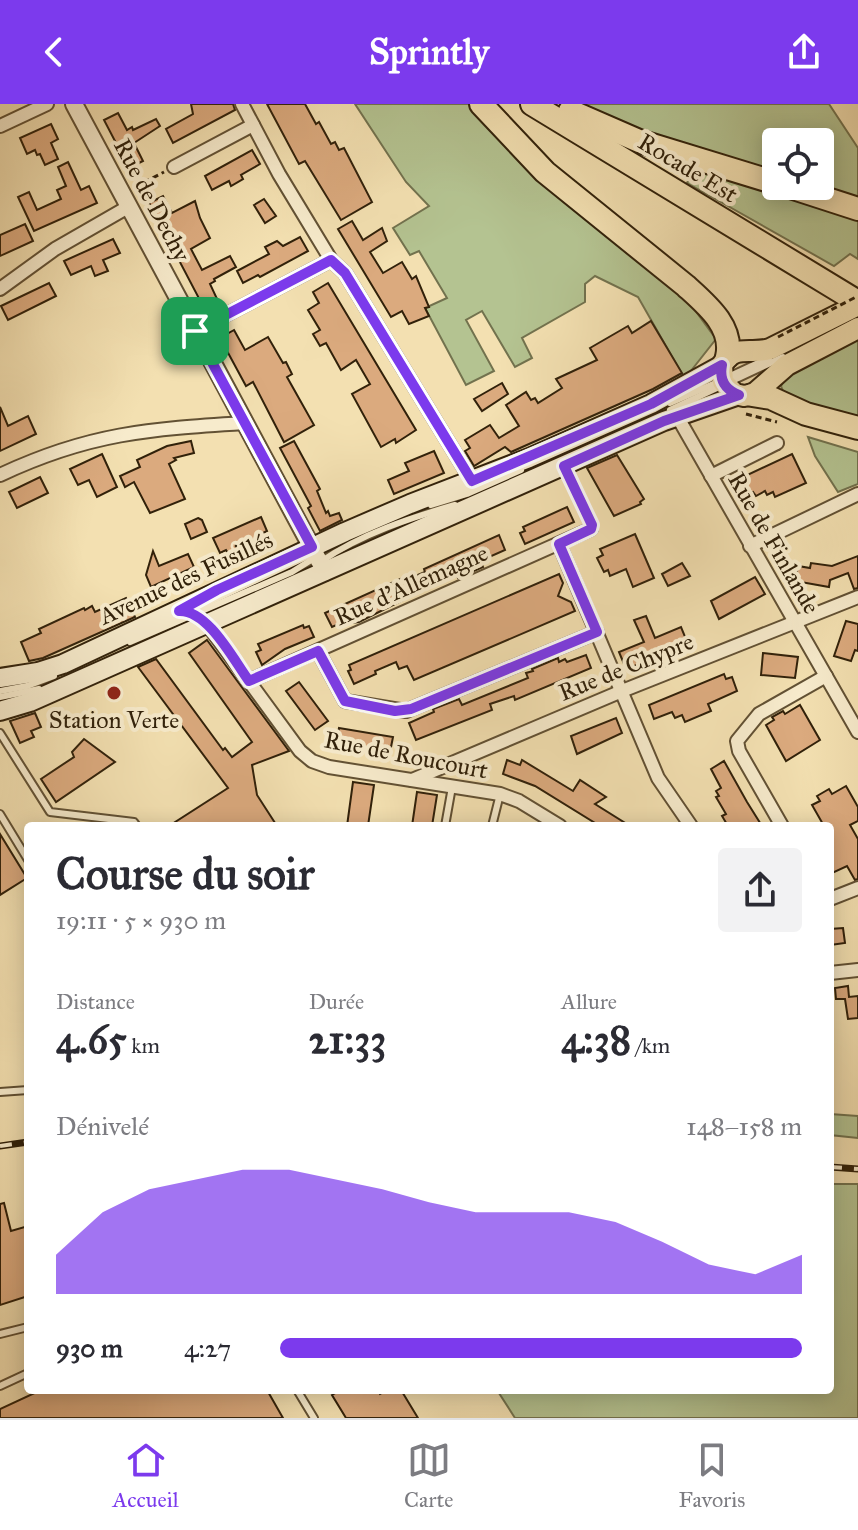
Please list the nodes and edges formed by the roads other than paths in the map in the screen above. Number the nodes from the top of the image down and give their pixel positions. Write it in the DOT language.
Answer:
graph roads {
  1 [pos="47,104"];
  2 [pos="74,104"];
  3 [pos="242,104"];
  4 [pos="481,104"];
  5 [pos="532,104"];
  6 [pos="556,104"];
  7 [pos="253,125"];
  8 [pos="0,126"];
  9 [pos="174,167"];
  10 [pos="762,179"];
  11 [pos="125,200"];
  12 [pos="830,200"];
  13 [pos="858,209"];
  14 [pos="331,260"];
  15 [pos="0,289"];
  16 [pos="858,301"];
  17 [pos="858,313"];
  18 [pos="858,320"];
  19 [pos="858,328"];
  20 [pos="195,331"];
  21 [pos="790,347"];
  22 [pos="731,380"];
  23 [pos="677,416"];
  24 [pos="245,423"];
  25 [pos="858,428"];
  26 [pos="777,443"];
  27 [pos="0,475"];
  28 [pos="711,476"];
  29 [pos="472,481"];
  30 [pos="858,494"];
  31 [pos="591,529"];
  32 [pos="559,544"];
  33 [pos="750,546"];
  34 [pos="318,560"];
  35 [pos="858,597"];
  36 [pos="195,617"];
  37 [pos="795,622"];
  38 [pos="597,632"];
  39 [pos="318,651"];
  40 [pos="826,676"];
  41 [pos="0,678"];
  42 [pos="249,681"];
  43 [pos="622,691"];
  44 [pos="0,694"];
  45 [pos="0,711"];
  46 [pos="858,732"];
  47 [pos="0,733"];
  48 [pos="412,780"];
  49 [pos="452,787"];
  50 [pos="500,794"];
  51 [pos="0,814"];
  52 [pos="134,822"];
  53 [pos="446,822"];
  54 [pos="493,822"];
  55 [pos="553,822"];
  56 [pos="688,822"];
  57 [pos="780,822"];
  58 [pos="24,853"];
  59 [pos="858,888"];
  60 [pos="834,897"];
  61 [pos="858,970"];
  62 [pos="834,973"];
  63 [pos="24,1090"];
  64 [pos="0,1092"];
  65 [pos="24,1328"];
  66 [pos="0,1334"];
  67 [pos="24,1375"];
  68 [pos="0,1386"];
  69 [pos="299,1394"];
  70 [pos="314,1418"];
  1 -- 8 [label="street"];
  2 -- 11 [label="street, Rue de Dechy"];
  3 -- 7 [label="street"];
  4 -- 22 [label="highway"];
  5 -- 16 [label="highway, Rocade Est"];
  6 -- 10 [label="highway"];
  7 -- 9 [label="street"];
  7 -- 14 [label="street"];
  11 -- 15 [label="street"];
  11 -- 20 [label="street, Rue de Dechy"];
  12 -- 13 [label="highway"];
  14 -- 20 [label="street"];
  14 -- 29 [label="street"];
  16 -- 21 [label="main road"];
  17 -- 21 [label="lane"];
  18 -- 21 [label="lane"];
  19 -- 21 [label="main road"];
  20 -- 24 [label="street, Rue de Dechy"];
  21 -- 22 [label="lane"];
  21 -- 22 [label="main road, Avenue des Fusillés"];
  21 -- 22 [label="main road, Avenue des Fusillés"];
  22 -- 23 [label="main road, Avenue des Fusillés"];
  22 -- 25 [label="highway"];
  22 -- 29 [label="main road, Avenue des Fusillés"];
  22 -- 34 [label="lane"];
  23 -- 28 [label="street, Rue de Finlande"];
  23 -- 34 [label="main road, Avenue des Fusillés"];
  24 -- 27 [label="street"];
  24 -- 34 [label="street, Rue de Dechy"];
  26 -- 28 [label="street"];
  28 -- 33 [label="street, Rue de Finlande"];
  29 -- 34 [label="main road, Avenue des Fusillés"];
  30 -- 33 [label="street"];
  31 -- 32 [label="street, Rue d'Allemagne"];
  32 -- 38 [label="street"];
  32 -- 39 [label="street, Rue d'Allemagne"];
  33 -- 37 [label="street, Rue de Finlande"];
  34 -- 36 [label="main road, Avenue des Fusillés"];
  34 -- 36 [label="main road, Avenue des Fusillés"];
  35 -- 37 [label="street, Rue de Chypre"];
  36 -- 41 [label="main road, Avenue des Fusillés"];
  36 -- 42 [label="street, Rue de Roucourt"];
  36 -- 44 [label="lane"];
  36 -- 45 [label="main road, Avenue des Fusillés"];
  37 -- 40 [label="street, Rue de Finlande"];
  37 -- 43 [label="street, Rue de Chypre"];
  38 -- 39 [label="street"];
  38 -- 43 [label="street"];
  39 -- 42 [label="street, Rue d'Allemagne"];
  40 -- 46 [label="street, Rue de Finlande"];
  40 -- 57 [label="street"];
  42 -- 48 [label="street, Rue de Roucourt"];
  43 -- 48 [label="street, Rue de Chypre"];
  43 -- 56 [label="street"];
  47 -- 52 [label="lane"];
  48 -- 49 [label="street, Rue de Roucourt"];
  49 -- 50 [label="street, Rue de Roucourt"];
  49 -- 53 [label="lane"];
  50 -- 54 [label="lane"];
  50 -- 55 [label="street, Rue de Roucourt"];
  51 -- 58 [label="lane"];
  59 -- 60 [label="street"];
  61 -- 62 [label="street"];
  63 -- 64 [label="lane"];
  65 -- 66 [label="lane"];
  67 -- 68 [label="lane"];
  69 -- 70 [label="lane"];
}
